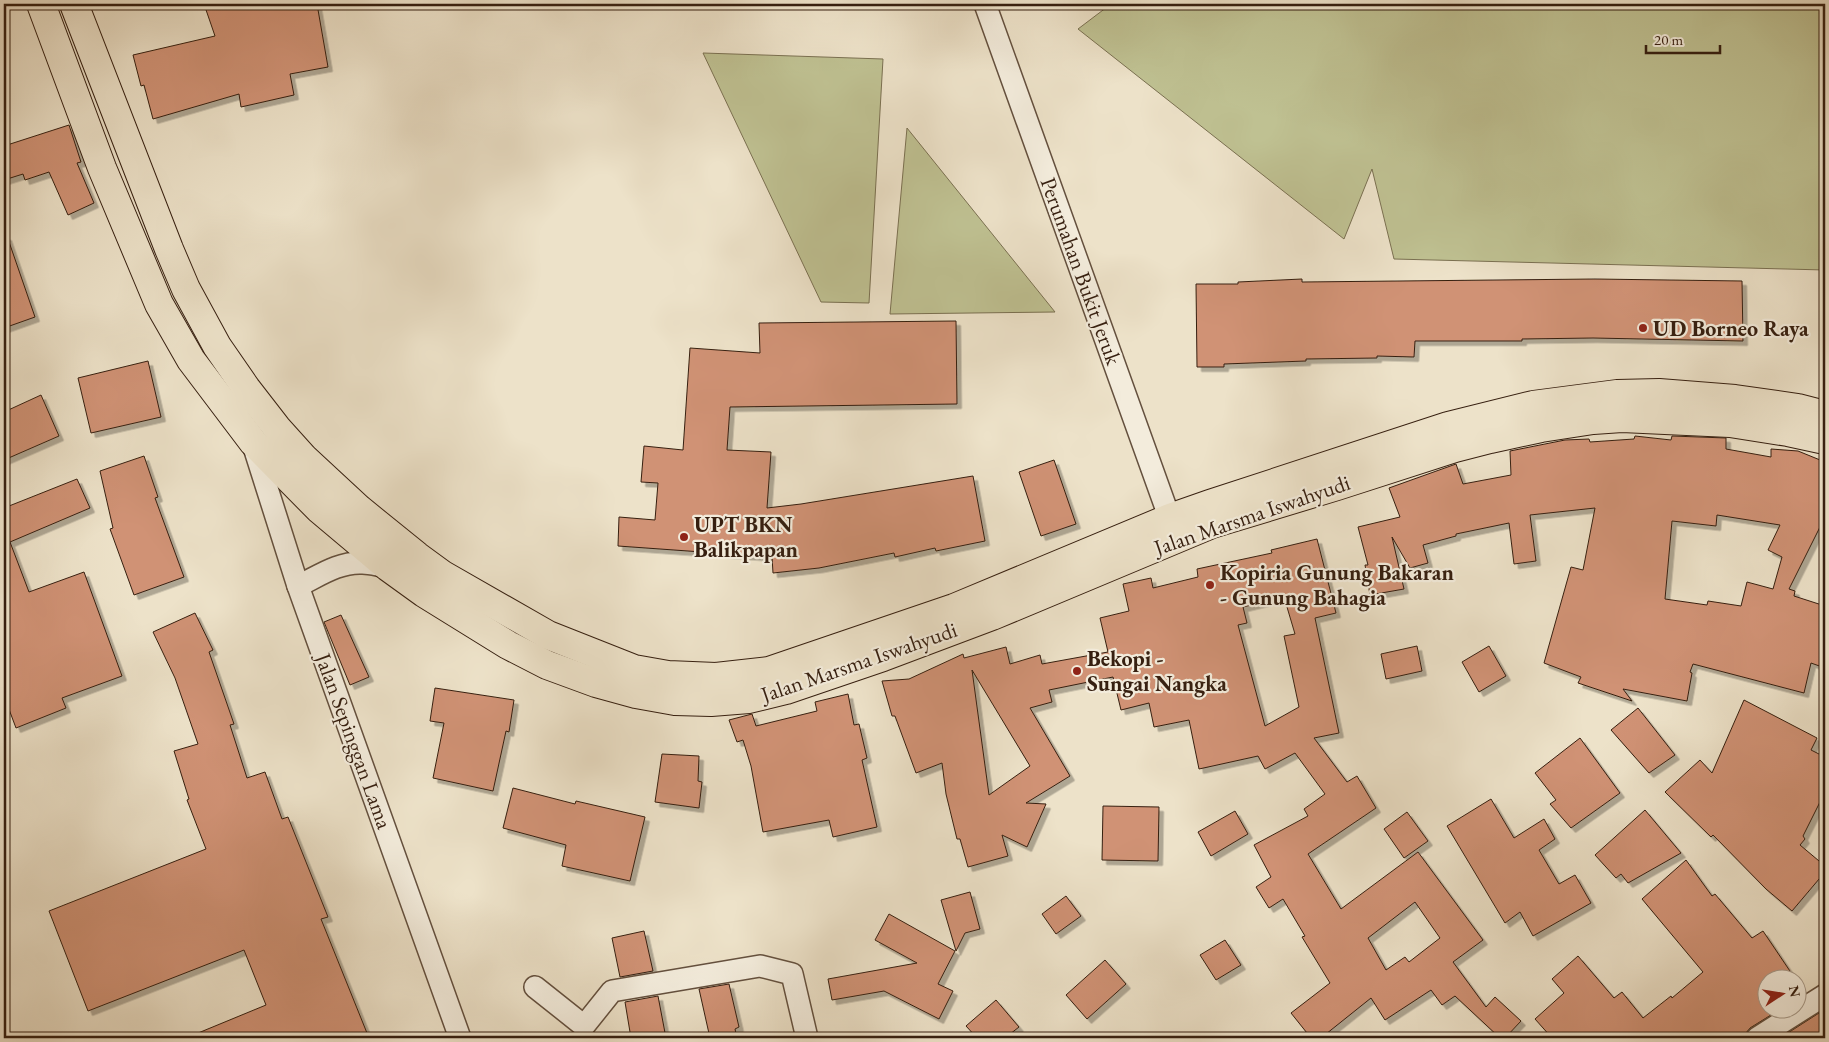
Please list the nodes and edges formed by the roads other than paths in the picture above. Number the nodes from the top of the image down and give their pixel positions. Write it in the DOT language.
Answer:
graph roads {
  1 [pos="41,4"];
  2 [pos="74,4"];
  3 [pos="985,4"];
  4 [pos="237,374"];
  5 [pos="1825,415"];
  6 [pos="1825,440"];
  7 [pos="253,442"];
  8 [pos="1173,528"];
  9 [pos="417,556"];
  10 [pos="388,567"];
  11 [pos="298,586"];
  12 [pos="535,987"];
  13 [pos="1825,995"];
  14 [pos="460,1038"];
  15 [pos="807,1038"];
  16 [pos="1758,1038"];
  1 -- 7 [label="highway, Jalan Marsma Iswahyudi"];
  2 -- 4 [label="highway, Jalan Marsma Iswahyudi"];
  3 -- 8 [label="street, Perumahan Bukit Jeruk"];
  4 -- 7 [label="street, Jalan Sepinggan Lama"];
  4 -- 9 [label="highway, Jalan Marsma Iswahyudi"];
  5 -- 8 [label="highway, Jalan Marsma Iswahyudi"];
  6 -- 8 [label="highway, Jalan Marsma Iswahyudi"];
  7 -- 10 [label="highway, Jalan Marsma Iswahyudi"];
  7 -- 11 [label="street, Jalan Sepinggan Lama"];
  8 -- 9 [label="highway, Jalan Marsma Iswahyudi"];
  8 -- 10 [label="highway, Jalan Marsma Iswahyudi"];
  9 -- 10 [label="street"];
  10 -- 11 [label="street"];
  11 -- 14 [label="street, Jalan Sepinggan Lama"];
  12 -- 15 [label="street"];
  13 -- 16 [label="street"];
}
